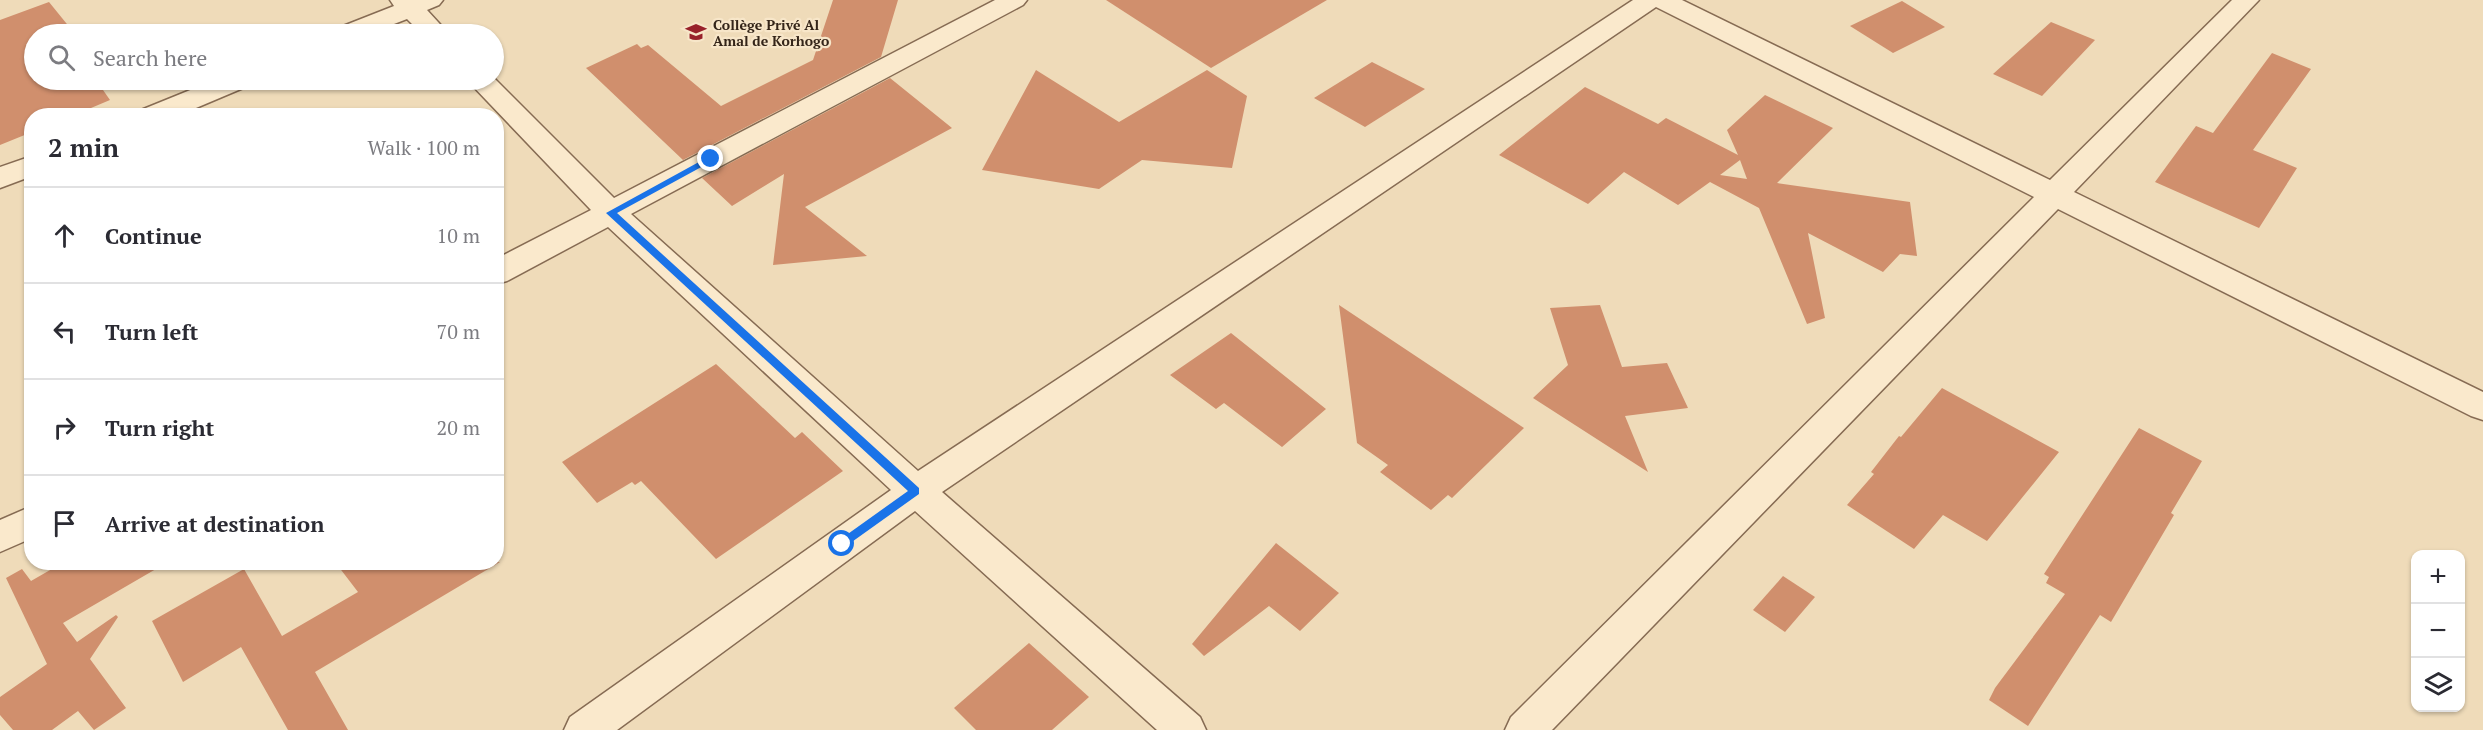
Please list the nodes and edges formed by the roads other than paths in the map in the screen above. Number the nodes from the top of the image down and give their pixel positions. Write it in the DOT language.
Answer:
graph roads {
  1 [pos="1014,0"];
  2 [pos="1650,0"];
  3 [pos="1662,0"];
  4 [pos="2246,0"];
  5 [pos="415,3"];
  6 [pos="369,24"];
  7 [pos="429,24"];
  8 [pos="214,90"];
  9 [pos="490,90"];
  10 [pos="171,108"];
  11 [pos="24,168"];
  12 [pos="0,178"];
  13 [pos="2054,195"];
  14 [pos="611,213"];
  15 [pos="504,269"];
  16 [pos="2483,407"];
  17 [pos="916,491"];
  18 [pos="24,525"];
  19 [pos="0,537"];
  20 [pos="584,730"];
  21 [pos="1186,730"];
  22 [pos="1525,730"];
  1 -- 14 [label="street"];
  2 -- 17 [label="street"];
  3 -- 13 [label="street"];
  4 -- 13 [label="street"];
  5 -- 6 [label="street"];
  5 -- 7 [label="street"];
  8 -- 10 [label="street"];
  9 -- 14 [label="street"];
  11 -- 12 [label="street"];
  13 -- 16 [label="street"];
  13 -- 22 [label="street"];
  14 -- 15 [label="street"];
  14 -- 17 [label="street"];
  17 -- 20 [label="street"];
  17 -- 21 [label="street"];
  18 -- 19 [label="street"];
}
